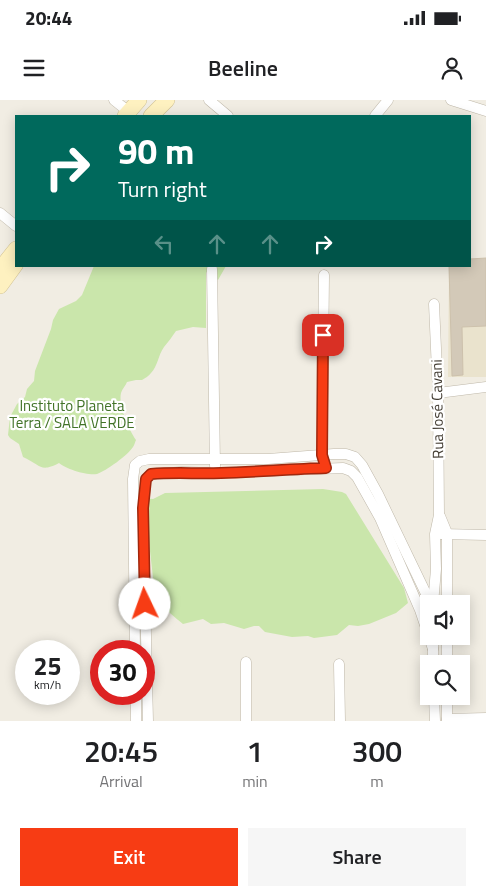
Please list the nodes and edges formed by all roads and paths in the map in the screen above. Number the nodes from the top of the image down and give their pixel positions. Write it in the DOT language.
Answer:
graph roads {
  1 [pos="114,100"];
  2 [pos="139,100"];
  3 [pos="167,100"];
  4 [pos="209,100"];
  5 [pos="388,100"];
  6 [pos="452,100"];
  7 [pos="486,111"];
  8 [pos="127,114"];
  9 [pos="152,115"];
  10 [pos="227,115"];
  11 [pos="376,115"];
  12 [pos="0,213"];
  13 [pos="15,225"];
  14 [pos="15,250"];
  15 [pos="15,265"];
  16 [pos="0,269"];
  17 [pos="212,269"];
  18 [pos="324,275"];
  19 [pos="0,286"];
  20 [pos="434,304"];
  21 [pos="486,387"];
  22 [pos="438,393"];
  23 [pos="322,455"];
  24 [pos="215,459"];
  25 [pos="326,468"];
  26 [pos="215,473"];
  27 [pos="439,515"];
  28 [pos="436,534"];
  29 [pos="447,534"];
  30 [pos="486,535"];
  31 [pos="428,595"];
  32 [pos="433,595"];
  33 [pos="447,595"];
  34 [pos="135,640"];
  35 [pos="433,645"];
  36 [pos="433,649"];
  37 [pos="433,655"];
  38 [pos="246,662"];
  39 [pos="339,664"];
  40 [pos="136,705"];
  41 [pos="434,705"];
  42 [pos="446,705"];
  43 [pos="486,718"];
  44 [pos="446,720"];
  45 [pos="136,721"];
  46 [pos="148,721"];
  47 [pos="246,721"];
  48 [pos="340,721"];
  49 [pos="435,721"];
  1 -- 8 [label="street"];
  2 -- 8 [label="main road"];
  3 -- 9 [label="main road"];
  4 -- 10 [label="street"];
  5 -- 11 [label="street"];
  6 -- 7 [label="street"];
  12 -- 13 [label="street"];
  14 -- 16 [label="main road"];
  15 -- 19 [label="main road"];
  17 -- 24 [label="street"];
  18 -- 23 [label="street"];
  20 -- 22 [label="street, Rua José Cavani"];
  21 -- 22 [label="street"];
  22 -- 27 [label="street, Rua José Cavani"];
  23 -- 24 [label="street"];
  23 -- 25 [label="street"];
  23 -- 31 [label="street"];
  24 -- 26 [label="street"];
  24 -- 34 [label="street"];
  25 -- 26 [label="street"];
  25 -- 36 [label="street"];
  26 -- 46 [label="street"];
  27 -- 28 [label="street"];
  27 -- 29 [label="street"];
  28 -- 29 [label="street"];
  28 -- 32 [label="street"];
  29 -- 30 [label="street"];
  29 -- 33 [label="street"];
  35 -- 36 [label="street"];
  36 -- 37 [label="street"];
  38 -- 47 [label="street"];
  39 -- 48 [label="street"];
  40 -- 45 [label="street"];
  41 -- 49 [label="street"];
  42 -- 44 [label="street"];
  43 -- 44 [label="street"];
}
